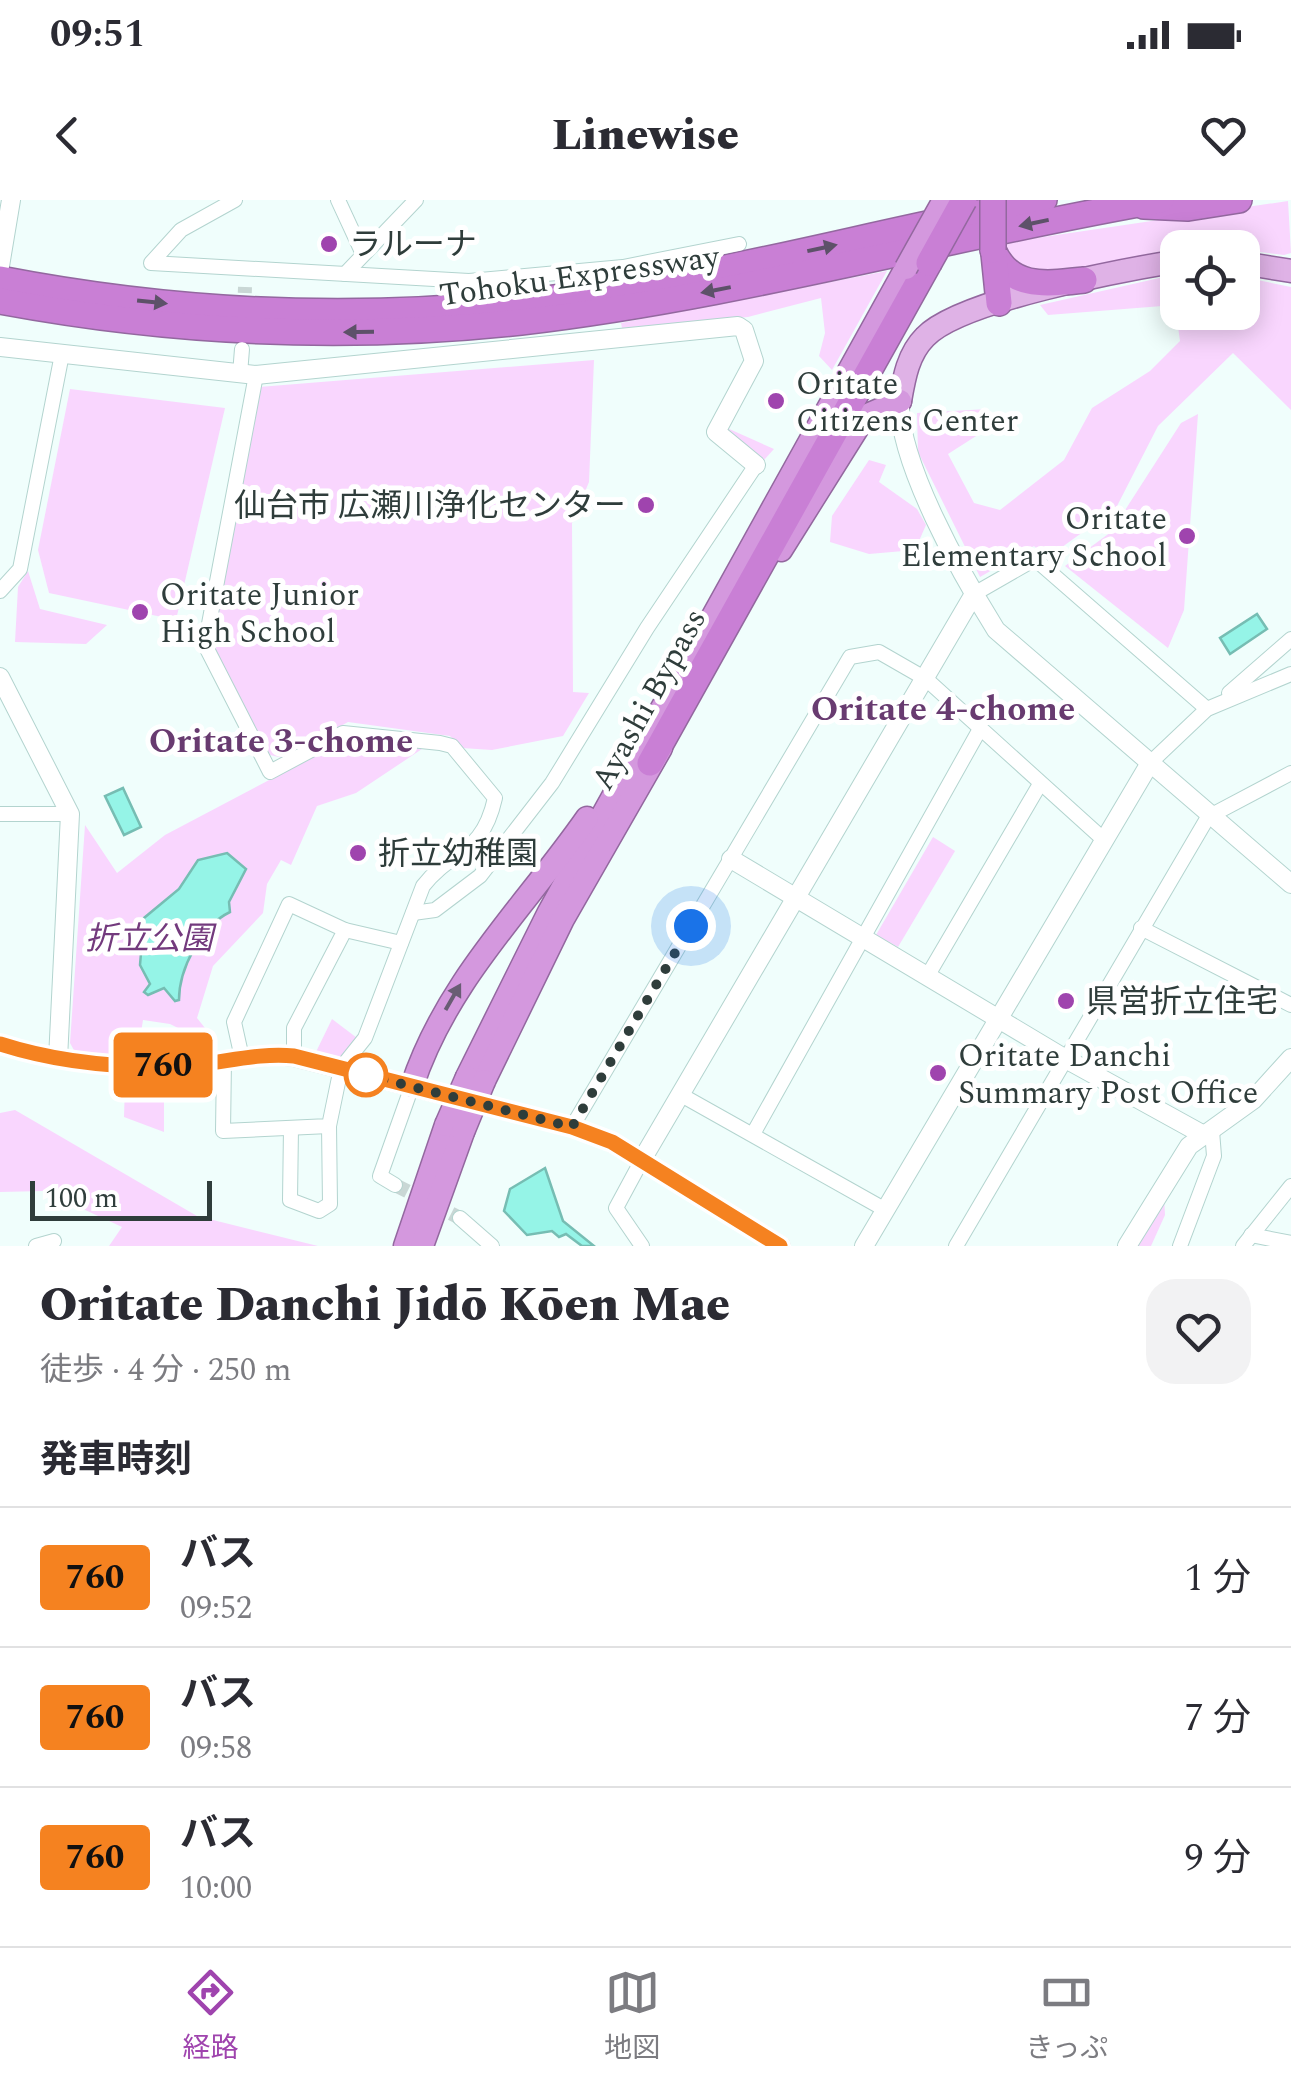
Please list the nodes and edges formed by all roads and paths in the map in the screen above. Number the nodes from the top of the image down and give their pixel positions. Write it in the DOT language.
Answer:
graph roads {
  1 [pos="192,200"];
  2 [pos="234,200"];
  3 [pos="338,200"];
  4 [pos="944,200"];
  5 [pos="964,200"];
  6 [pos="993,200"];
  7 [pos="1044,200"];
  8 [pos="1161,200"];
  9 [pos="1239,200"];
  10 [pos="414,201"];
  11 [pos="1130,206"];
  12 [pos="7,208"];
  13 [pos="198,218"];
  14 [pos="739,244"];
  15 [pos="994,250"];
  16 [pos="363,254"];
  17 [pos="917,265"];
  18 [pos="1160,265"];
  19 [pos="0,266"];
  20 [pos="1260,266"];
  21 [pos="246,270"];
  22 [pos="1291,271"];
  23 [pos="345,274"];
  24 [pos="0,279"];
  25 [pos="1084,280"];
  26 [pos="245,288"];
  27 [pos="0,300"];
  28 [pos="55,300"];
  29 [pos="999,303"];
  30 [pos="0,346"];
  31 [pos="242,349"];
  32 [pos="62,354"];
  33 [pos="248,374"];
  34 [pos="900,401"];
  35 [pos="756,465"];
  36 [pos="745,559"];
  37 [pos="0,591"];
  38 [pos="974,594"];
  39 [pos="1291,639"];
  40 [pos="1291,674"];
  41 [pos="0,677"];
  42 [pos="926,678"];
  43 [pos="1221,700"];
  44 [pos="1207,709"];
  45 [pos="980,729"];
  46 [pos="1150,763"];
  47 [pos="650,764"];
  48 [pos="1291,773"];
  49 [pos="1040,784"];
  50 [pos="0,814"];
  51 [pos="70,814"];
  52 [pos="1208,817"];
  53 [pos="1104,840"];
  54 [pos="731,859"];
  55 [pos="1283,865"];
  56 [pos="1291,884"];
  57 [pos="797,898"];
  58 [pos="413,913"];
  59 [pos="1141,928"];
  60 [pos="345,930"];
  61 [pos="864,938"];
  62 [pos="401,943"];
  63 [pos="928,976"];
  64 [pos="1291,1005"];
  65 [pos="998,1018"];
  66 [pos="0,1044"];
  67 [pos="294,1056"];
  68 [pos="1064,1058"];
  69 [pos="1291,1058"];
  70 [pos="58,1060"];
  71 [pos="233,1060"];
  72 [pos="341,1068"];
  73 [pos="476,1079"];
  74 [pos="412,1086"];
  75 [pos="683,1096"];
  76 [pos="329,1126"];
  77 [pos="572,1127"];
  78 [pos="292,1128"];
  79 [pos="1206,1132"];
  80 [pos="456,1133"];
  81 [pos="753,1134"];
  82 [pos="643,1158"];
  83 [pos="395,1185"];
  84 [pos="1291,1186"];
  85 [pos="421,1194"];
  86 [pos="884,1208"];
  87 [pos="460,1218"];
  88 [pos="478,1240"];
  89 [pos="1247,1240"];
  90 [pos="54,1241"];
  91 [pos="1291,1243"];
  92 [pos="777,1245"];
  93 [pos="36,1246"];
  94 [pos="397,1246"];
  95 [pos="405,1246"];
  96 [pos="422,1246"];
  97 [pos="434,1246"];
  98 [pos="492,1246"];
  99 [pos="642,1246"];
  100 [pos="864,1246"];
  101 [pos="956,1246"];
  102 [pos="1127,1246"];
  103 [pos="1180,1246"];
  1 -- 13 [label="street"];
  2 -- 13 [label="street"];
  3 -- 16 [label="street"];
  4 -- 17 [label="highway, Ayashi Bypass, bridge"];
  5 -- 17 [label="highway, Ayashi Bypass, bridge"];
  6 -- 15 [label="highway, bridge"];
  28 -- 7 [label="highway, Tohoku Expressway, one-way"];
  8 -- 11 [label="highway, Tohoku Expressway"];
  9 -- 11 [label="highway"];
  10 -- 16 [label="street"];
  11 -- 28 [label="highway, Tohoku Expressway, one-way"];
  12 -- 19 [label="street"];
  13 -- 21 [label="street"];
  14 -- 23 [label="street"];
  15 -- 25 [label="highway"];
  15 -- 29 [label="highway"];
  16 -- 23 [label="street"];
  17 -- 36 [label="highway, Ayashi Bypass"];
  17 -- 47 [label="highway, Ayashi Bypass"];
  18 -- 25 [label="main road"];
  20 -- 22 [label="main road"];
  21 -- 23 [label="street"];
  21 -- 26 [label="street"];
  24 -- 28 [label="highway, Tohoku Expressway"];
  25 -- 29 [label="main road"];
  27 -- 28 [label="highway, Tohoku Expressway"];
  29 -- 34 [label="main road"];
  30 -- 32 [label="street"];
  31 -- 33 [label="street"];
  32 -- 33 [label="street"];
  32 -- 37 [label="street"];
  33 -- 35 [label="street"];
  33 -- 58 [label="street"];
  34 -- 38 [label="street"];
  34 -- 47 [label="highway"];
  35 -- 58 [label="street"];
  36 -- 73 [label="highway, Ayashi Bypass"];
  74 -- 36 [label="highway, one-way"];
  38 -- 42 [label="street"];
  38 -- 44 [label="street"];
  38 -- 46 [label="street"];
  39 -- 43 [label="street"];
  40 -- 43 [label="street"];
  41 -- 51 [label="street"];
  42 -- 45 [label="street"];
  42 -- 54 [label="street"];
  42 -- 57 [label="street"];
  43 -- 44 [label="street"];
  44 -- 46 [label="street"];
  45 -- 49 [label="street"];
  45 -- 61 [label="street"];
  46 -- 52 [label="street"];
  46 -- 53 [label="street"];
  47 -- 73 [label="highway, Ayashi Bypass"];
  48 -- 52 [label="street"];
  49 -- 53 [label="street"];
  49 -- 63 [label="street"];
  50 -- 51 [label="street"];
  51 -- 70 [label="street"];
  52 -- 55 [label="street"];
  52 -- 59 [label="street"];
  53 -- 65 [label="street"];
  54 -- 57 [label="street"];
  54 -- 77 [label="street"];
  55 -- 56 [label="street"];
  57 -- 61 [label="street"];
  57 -- 75 [label="street"];
  58 -- 62 [label="street"];
  59 -- 64 [label="street"];
  59 -- 68 [label="street"];
  60 -- 62 [label="street"];
  60 -- 67 [label="street"];
  60 -- 71 [label="street"];
  61 -- 63 [label="street"];
  61 -- 81 [label="street"];
  62 -- 72 [label="street"];
  63 -- 65 [label="street"];
  65 -- 68 [label="street"];
  65 -- 86 [label="street"];
  66 -- 70 [label="street"];
  67 -- 71 [label="street"];
  67 -- 72 [label="street"];
  68 -- 79 [label="street"];
  68 -- 101 [label="street"];
  69 -- 79 [label="street"];
  70 -- 71 [label="street"];
  71 -- 78 [label="street"];
  72 -- 74 [label="street"];
  72 -- 76 [label="street"];
  73 -- 80 [label="highway, Ayashi Bypass, bridge"];
  74 -- 77 [label="street"];
  74 -- 83 [label="street"];
  75 -- 81 [label="street"];
  75 -- 82 [label="street"];
  76 -- 78 [label="street"];
  76 -- 78 [label="street"];
  77 -- 82 [label="street"];
  79 -- 102 [label="street"];
  79 -- 103 [label="street"];
  80 -- 85 [label="highway, Ayashi Bypass"];
  80 -- 96 [label="highway, Ayashi Bypass"];
  80 -- 97 [label="highway"];
  81 -- 86 [label="street"];
  82 -- 92 [label="street"];
  82 -- 99 [label="street"];
  84 -- 89 [label="street"];
  85 -- 94 [label="highway"];
  85 -- 95 [label="highway, Ayashi Bypass"];
  86 -- 100 [label="street"];
  87 -- 88 [label="street"];
  88 -- 98 [label="street"];
  89 -- 91 [label="street"];
  90 -- 93 [label="street"];
}
